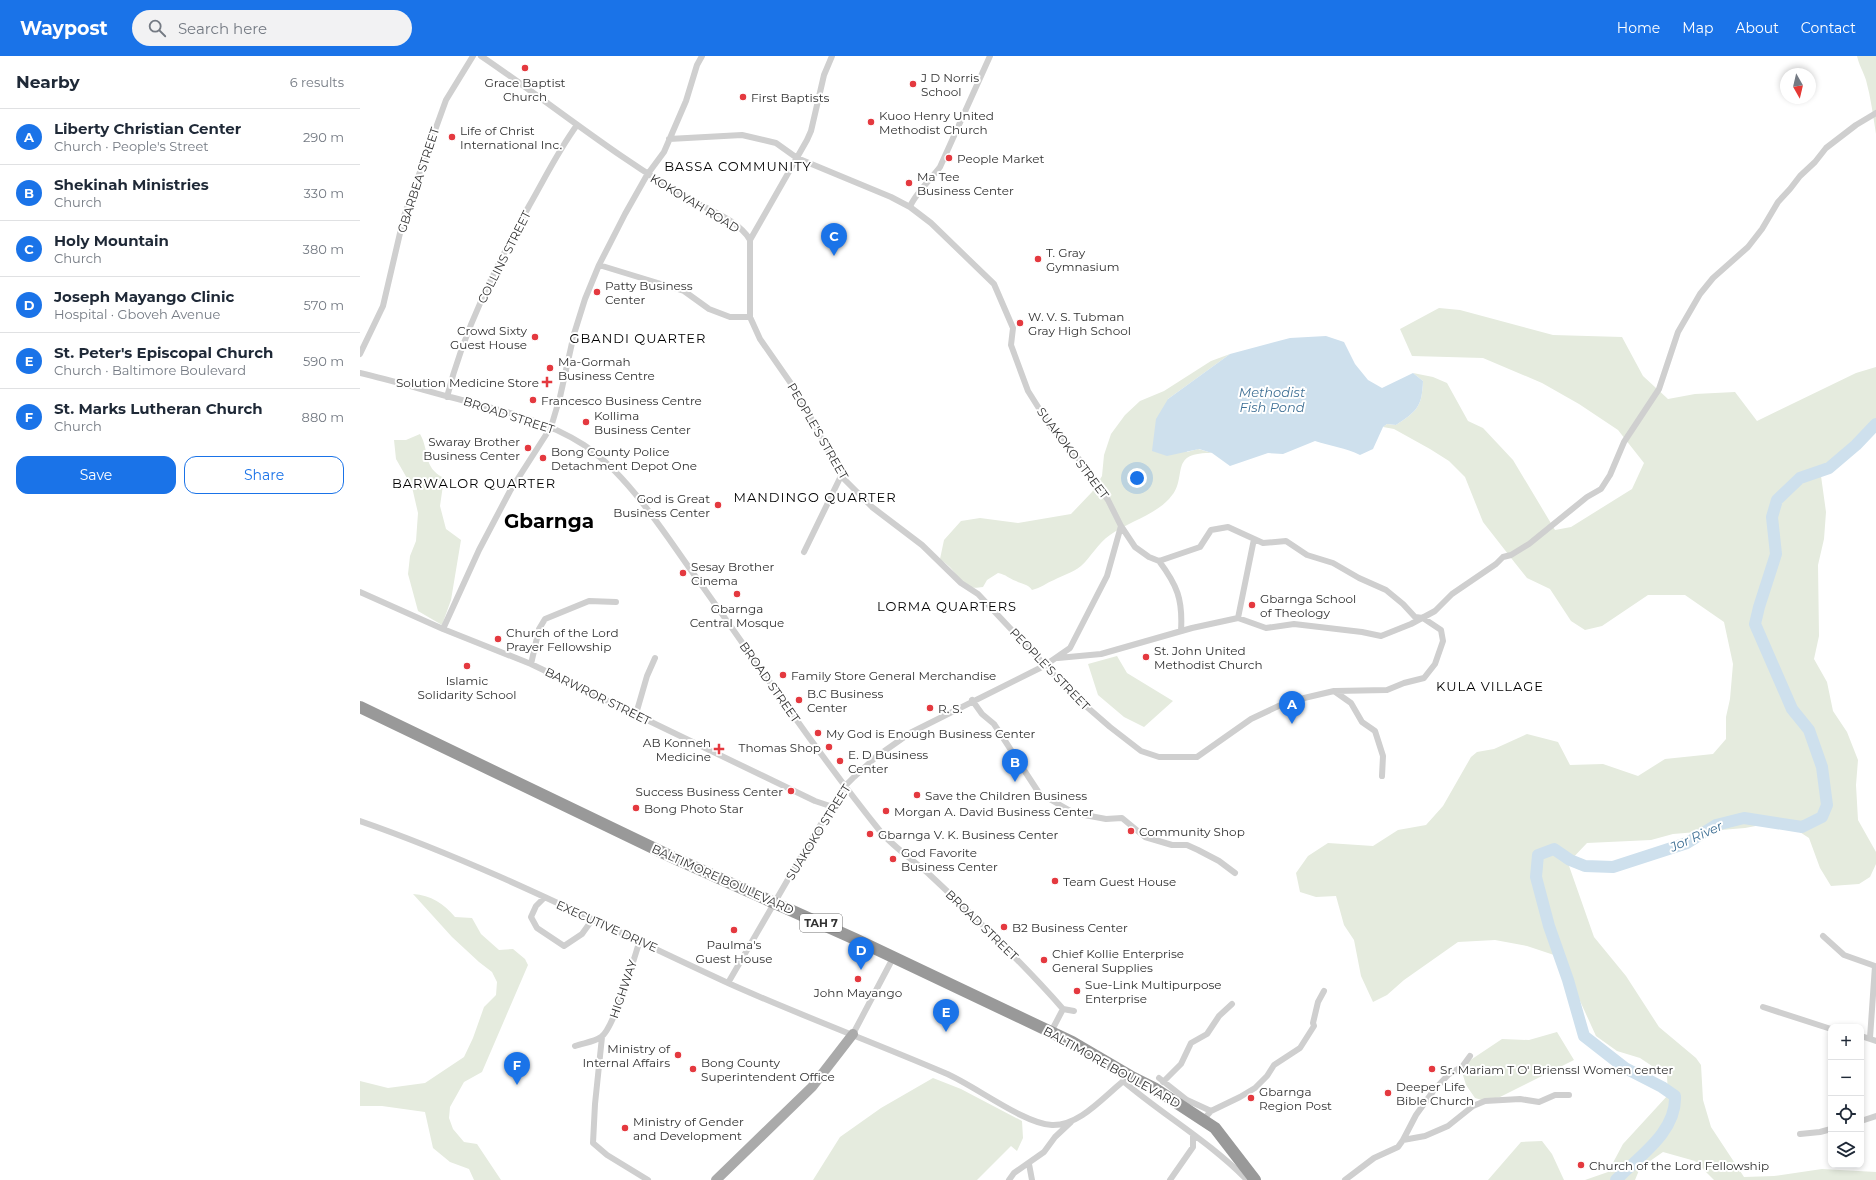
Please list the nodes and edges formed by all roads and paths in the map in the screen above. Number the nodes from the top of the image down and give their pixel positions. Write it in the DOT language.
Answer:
graph roads {
  1 [pos="473,56"];
  2 [pos="482,56"];
  3 [pos="702,56"];
  4 [pos="832,56"];
  5 [pos="990,56"];
  6 [pos="1876,113"];
  7 [pos="577,125"];
  8 [pos="669,139"];
  9 [pos="797,158"];
  10 [pos="647,175"];
  11 [pos="910,207"];
  12 [pos="750,240"];
  13 [pos="599,265"];
  14 [pos="750,317"];
  15 [pos="360,354"];
  16 [pos="360,373"];
  17 [pos="447,396"];
  18 [pos="551,427"];
  19 [pos="841,476"];
  20 [pos="1121,526"];
  21 [pos="1254,540"];
  22 [pos="804,552"];
  23 [pos="1159,560"];
  24 [pos="360,592"];
  25 [pos="616,602"];
  26 [pos="1238,618"];
  27 [pos="1422,618"];
  28 [pos="443,629"];
  29 [pos="1181,631"];
  30 [pos="655,658"];
  31 [pos="1058,658"];
  32 [pos="530,664"];
  33 [pos="1044,666"];
  34 [pos="1334,691"];
  35 [pos="972,700"];
  36 [pos="360,707"];
  37 [pos="636,714"];
  38 [pos="1382,776"];
  39 [pos="845,786"];
  40 [pos="833,807"];
  41 [pos="360,821"];
  42 [pos="1235,873"];
  43 [pos="544,898"];
  44 [pos="776,902"];
  45 [pos="592,920"];
  46 [pos="1823,936"];
  47 [pos="640,940"];
  48 [pos="893,958"];
  49 [pos="728,983"];
  50 [pos="1324,991"];
  51 [pos="1232,1004"];
  52 [pos="1763,1007"];
  53 [pos="1063,1008"];
  54 [pos="1074,1011"];
  55 [pos="1828,1028"];
  56 [pos="1051,1032"];
  57 [pos="853,1034"];
  58 [pos="602,1037"];
  59 [pos="1864,1037"];
  60 [pos="1870,1038"];
  61 [pos="1876,1041"];
  62 [pos="575,1046"];
  63 [pos="1470,1056"];
  64 [pos="1127,1079"];
  65 [pos="1569,1095"];
  66 [pos="1207,1115"];
  67 [pos="1874,1118"];
  68 [pos="1864,1120"];
  69 [pos="1071,1122"];
  70 [pos="1828,1130"];
  71 [pos="1800,1134"];
  72 [pos="1193,1135"];
  73 [pos="1403,1140"];
  74 [pos="1029,1164"];
  75 [pos="648,1180"];
  76 [pos="716,1180"];
  77 [pos="1009,1180"];
  78 [pos="1032,1180"];
  79 [pos="1170,1180"];
  80 [pos="1248,1180"];
  81 [pos="1345,1180"];
  1 -- 15 [label="street, GBARBEA STREET"];
  2 -- 7 [label="street, KOKOYAH ROAD"];
  3 -- 8 [label="street"];
  4 -- 9 [label="street, PEOPLE'S STREET"];
  5 -- 11 [label="street"];
  6 -- 27 [label="street"];
  7 -- 10 [label="street, KOKOYAH ROAD"];
  7 -- 17 [label="street, COLLINS STREET"];
  8 -- 9 [label="street, SUAKOKO STREET"];
  8 -- 10 [label="street"];
  9 -- 11 [label="street, SUAKOKO STREET"];
  9 -- 12 [label="street, PEOPLE'S STREET"];
  10 -- 12 [label="street, KOKOYAH ROAD"];
  10 -- 13 [label="street"];
  11 -- 20 [label="street, SUAKOKO STREET"];
  12 -- 14 [label="street, PEOPLE'S STREET"];
  13 -- 14 [label="street"];
  13 -- 18 [label="street"];
  14 -- 19 [label="street, PEOPLE'S STREET"];
  16 -- 17 [label="street, BROAD STREET"];
  17 -- 18 [label="street, BROAD STREET"];
  18 -- 28 [label="street"];
  18 -- 39 [label="street, BROAD STREET"];
  19 -- 22 [label="street"];
  19 -- 33 [label="street, PEOPLE'S STREET"];
  20 -- 23 [label="street"];
  20 -- 31 [label="street, SUAKOKO STREET"];
  21 -- 23 [label="street"];
  21 -- 26 [label="street"];
  21 -- 27 [label="street, PEOPLE'S STREET"];
  23 -- 29 [label="street"];
  24 -- 28 [label="street, BARWROR STREET"];
  25 -- 32 [label="street"];
  26 -- 27 [label="street"];
  26 -- 29 [label="street"];
  27 -- 34 [label="street, PEOPLE'S STREET"];
  28 -- 32 [label="street, BARWROR STREET"];
  29 -- 31 [label="street"];
  30 -- 37 [label="street"];
  31 -- 33 [label="street, SUAKOKO STREET"];
  32 -- 37 [label="street, BARWROR STREET"];
  33 -- 34 [label="street, PEOPLE'S STREET"];
  33 -- 35 [label="street, SUAKOKO STREET"];
  34 -- 38 [label="street"];
  35 -- 39 [label="street, SUAKOKO STREET"];
  35 -- 42 [label="street"];
  36 -- 44 [label="highway, BALTIMORE BOULEVARD / TAH 7"];
  37 -- 40 [label="street, BARWROR STREET"];
  39 -- 40 [label="street, SUAKOKO STREET"];
  39 -- 53 [label="street, BROAD STREET"];
  40 -- 44 [label="street, SUAKOKO STREET"];
  41 -- 43 [label="street, EXECUTIVE DRIVE"];
  43 -- 45 [label="street, EXECUTIVE DRIVE"];
  43 -- 45 [label="street"];
  44 -- 48 [label="highway, BALTIMORE BOULEVARD / TAH 7"];
  44 -- 49 [label="street, SUAKOKO STREET"];
  45 -- 47 [label="street, EXECUTIVE DRIVE"];
  46 -- 60 [label="street"];
  47 -- 49 [label="street, EXECUTIVE DRIVE"];
  47 -- 58 [label="street, HIGHWAY"];
  48 -- 56 [label="highway, BALTIMORE BOULEVARD / TAH 7"];
  48 -- 57 [label="street"];
  49 -- 57 [label="street, EXECUTIVE DRIVE"];
  50 -- 66 [label="street"];
  51 -- 66 [label="street"];
  52 -- 55 [label="street"];
  53 -- 54 [label="street"];
  53 -- 56 [label="street"];
  56 -- 64 [label="highway, BALTIMORE BOULEVARD / TAH 7"];
  57 -- 69 [label="street, EXECUTIVE DRIVE"];
  57 -- 76 [label="main road"];
  58 -- 62 [label="street"];
  58 -- 75 [label="street, HIGHWAY"];
  59 -- 60 [label="street"];
  60 -- 61 [label="street"];
  63 -- 73 [label="street"];
  64 -- 66 [label="highway, BALTIMORE BOULEVARD / TAH 7"];
  64 -- 69 [label="street"];
  64 -- 72 [label="street"];
  65 -- 73 [label="street"];
  66 -- 80 [label="highway, BALTIMORE BOULEVARD / TAH 7"];
  67 -- 68 [label="street"];
  69 -- 74 [label="street"];
  70 -- 71 [label="street"];
  72 -- 79 [label="street"];
  72 -- 80 [label="street"];
  73 -- 81 [label="street"];
  74 -- 77 [label="street"];
  74 -- 78 [label="street"];
}
